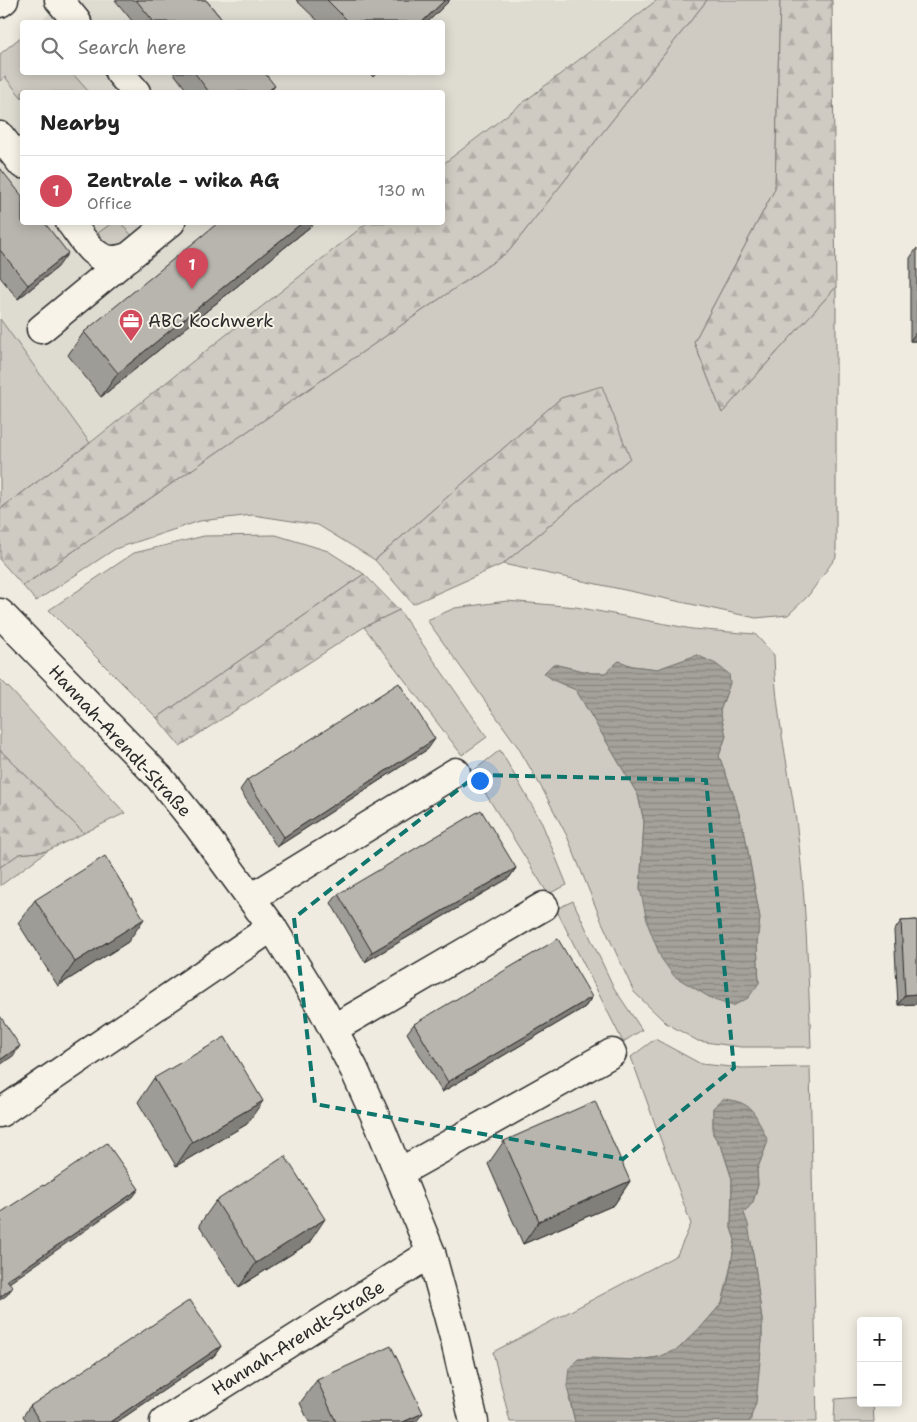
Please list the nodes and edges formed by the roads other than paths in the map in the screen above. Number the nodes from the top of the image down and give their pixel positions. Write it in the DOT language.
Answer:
graph roads {
  1 [pos="4,0"];
  2 [pos="59,0"];
  3 [pos="0,3"];
  4 [pos="75,20"];
  5 [pos="122,75"];
  6 [pos="134,90"];
  7 [pos="0,136"];
  8 [pos="20,161"];
  9 [pos="72,225"];
  10 [pos="167,225"];
  11 [pos="129,257"];
  12 [pos="41,329"];
  13 [pos="0,613"];
  14 [pos="456,772"];
  15 [pos="251,898"];
  16 [pos="544,906"];
  17 [pos="272,927"];
  18 [pos="333,1029"];
  19 [pos="612,1053"];
  20 [pos="0,1113"];
  21 [pos="400,1172"];
  22 [pos="431,1253"];
  23 [pos="164,1422"];
  24 [pos="474,1422"];
  1 -- 3 [label="street"];
  2 -- 4 [label="street"];
  5 -- 6 [label="street"];
  7 -- 8 [label="street"];
  9 -- 11 [label="street"];
  10 -- 11 [label="street"];
  11 -- 12 [label="street"];
  13 -- 15 [label="street, Hannah-Arendt-Straße"];
  14 -- 15 [label="street"];
  15 -- 17 [label="street, Hannah-Arendt-Straße"];
  16 -- 18 [label="street"];
  17 -- 18 [label="street, Hannah-Arendt-Straße"];
  17 -- 20 [label="street"];
  18 -- 21 [label="street, Hannah-Arendt-Straße"];
  19 -- 21 [label="street"];
  21 -- 22 [label="street, Hannah-Arendt-Straße"];
  22 -- 23 [label="street, Hannah-Arendt-Straße"];
  22 -- 24 [label="street, Hannah-Arendt-Straße"];
}
